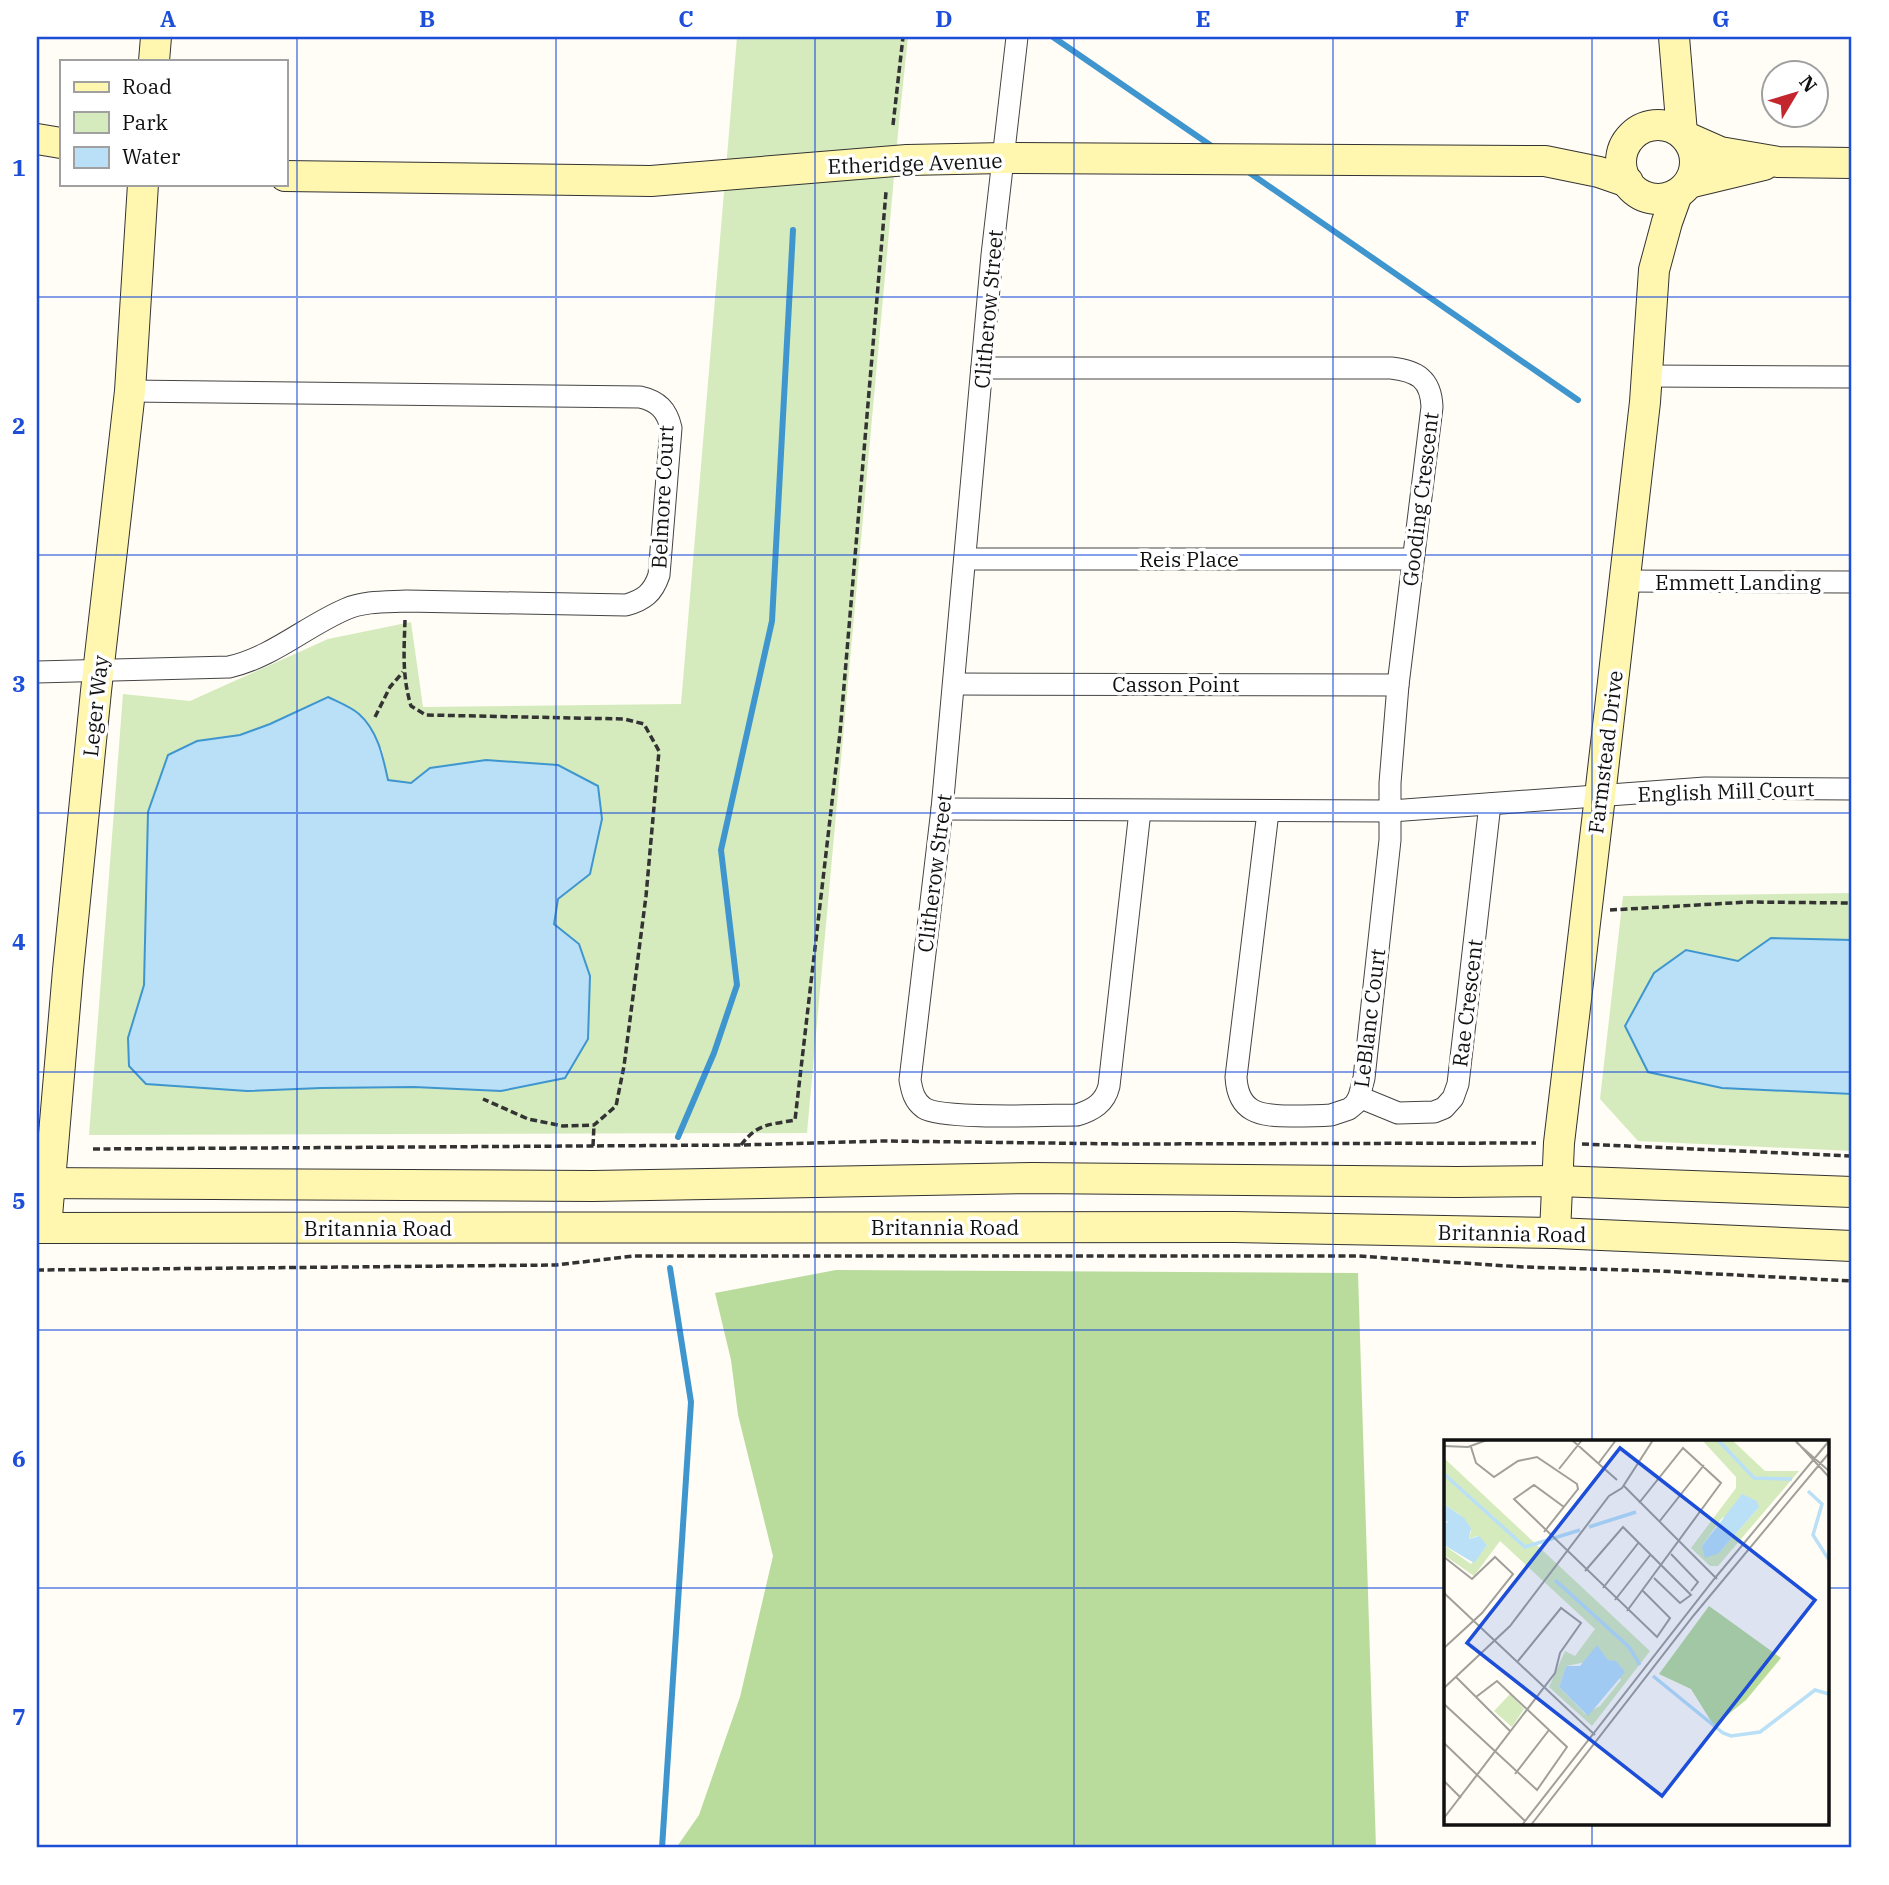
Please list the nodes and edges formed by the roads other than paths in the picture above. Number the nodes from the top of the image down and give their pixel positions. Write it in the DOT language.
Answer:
graph roads {
  1 [pos="156,37"];
  2 [pos="1017,37"];
  3 [pos="1674,39"];
  4 [pos="154,60"];
  5 [pos="1637,133"];
  6 [pos="1684,135"];
  7 [pos="37,139"];
  8 [pos="60,143"];
  9 [pos="1004,158"];
  10 [pos="1545,161"];
  11 [pos="1778,162"];
  12 [pos="1852,163"];
  13 [pos="287,176"];
  14 [pos="143,186"];
  15 [pos="1632,187"];
  16 [pos="1683,188"];
  17 [pos="1654,270"];
  18 [pos="982,368"];
  19 [pos="1647,376"];
  20 [pos="1852,377"];
  21 [pos="130,391"];
  22 [pos="965,559"];
  23 [pos="1413,559"];
  24 [pos="1624,581"];
  25 [pos="1852,582"];
  26 [pos="98,670"];
  27 [pos="37,672"];
  28 [pos="955,684"];
  29 [pos="1398,685"];
  30 [pos="1852,789"];
  31 [pos="1600,796"];
  32 [pos="1490,804"];
  33 [pos="942,809"];
  34 [pos="1140,811"];
  35 [pos="1391,811"];
  36 [pos="1268,812"];
  37 [pos="1359,1097"];
  38 [pos="1557,1181"];
  39 [pos="44,1183"];
  40 [pos="1852,1192"];
  41 [pos="42,1228"];
  42 [pos="1555,1234"];
  43 [pos="1852,1246"];
  1 -- 4 [label="street"];
  2 -- 9 [label="street, Clitherow Street"];
  3 -- 5 [label="street"];
  3 -- 6 [label="street"];
  5 -- 6 [label="street"];
  5 -- 10 [label="street, Etheridge Avenue"];
  5 -- 15 [label="street"];
  6 -- 11 [label="street"];
  6 -- 16 [label="street"];
  7 -- 8 [label="street"];
  9 -- 10 [label="street, Etheridge Avenue"];
  9 -- 13 [label="street, Etheridge Avenue"];
  9 -- 18 [label="street, Clitherow Street"];
  10 -- 15 [label="street, Etheridge Avenue"];
  11 -- 12 [label="street"];
  11 -- 16 [label="street"];
  14 -- 21 [label="street, Leger Way"];
  15 -- 16 [label="street"];
  15 -- 17 [label="street, Farmstead Drive"];
  16 -- 17 [label="street, Farmstead Drive"];
  17 -- 19 [label="street, Farmstead Drive"];
  18 -- 22 [label="street, Clitherow Street"];
  18 -- 23 [label="street, Gooding Crescent"];
  19 -- 20 [label="street"];
  19 -- 24 [label="street, Farmstead Drive"];
  21 -- 26 [label="street, Leger Way"];
  21 -- 26 [label="street, Belmore Court"];
  22 -- 23 [label="street, Reis Place"];
  22 -- 28 [label="street, Clitherow Street"];
  23 -- 29 [label="street, Gooding Crescent"];
  24 -- 25 [label="street, Emmett Landing"];
  24 -- 31 [label="street, Farmstead Drive"];
  26 -- 27 [label="street, Belmore Court"];
  26 -- 39 [label="street, Leger Way"];
  28 -- 29 [label="street, Casson Point"];
  28 -- 33 [label="street, Clitherow Street"];
  29 -- 35 [label="street, Gooding Crescent"];
  30 -- 31 [label="street, English Mill Court"];
  31 -- 32 [label="street, English Mill Court"];
  31 -- 38 [label="street, Farmstead Drive"];
  32 -- 35 [label="street, English Mill Court"];
  32 -- 37 [label="street, Rae Crescent"];
  33 -- 34 [label="street, English Mill Court"];
  33 -- 34 [label="street, Clitherow Street"];
  34 -- 36 [label="street, English Mill Court"];
  35 -- 36 [label="street, English Mill Court"];
  35 -- 37 [label="street, LeBlanc Court"];
  36 -- 37 [label="street, LeBlanc Court"];
  38 -- 39 [label="street, Britannia Road"];
  38 -- 40 [label="street, Britannia Road"];
  38 -- 42 [label="street, Farmstead Drive"];
  39 -- 41 [label="street, Leger Way"];
  41 -- 42 [label="street, Britannia Road"];
  42 -- 43 [label="street, Britannia Road"];
}
